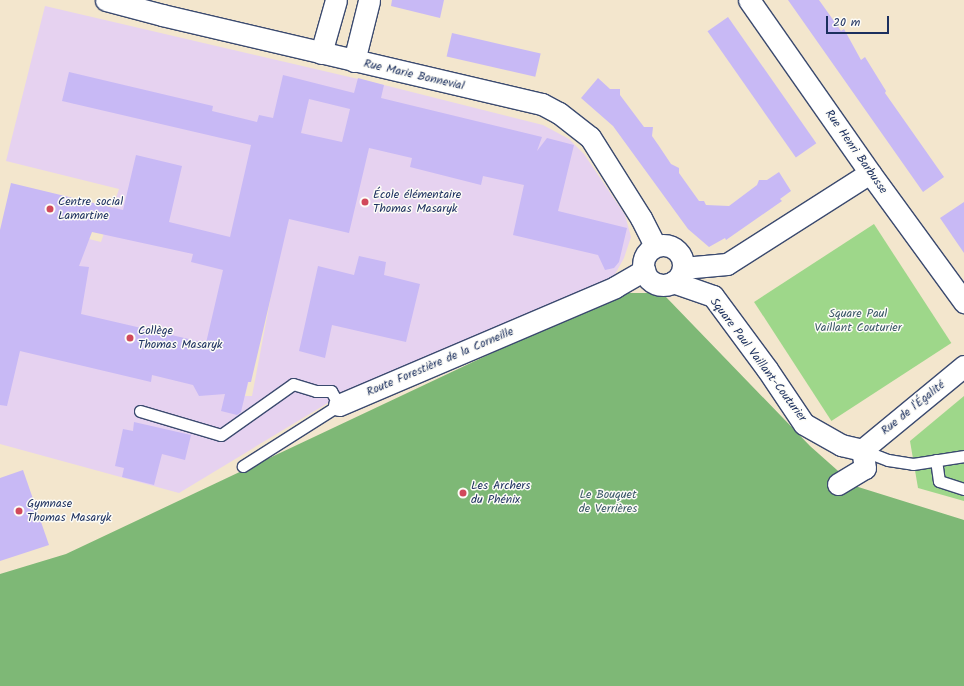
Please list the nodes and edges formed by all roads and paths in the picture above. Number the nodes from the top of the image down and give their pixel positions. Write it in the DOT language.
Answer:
graph roads {
  1 [pos="106,0"];
  2 [pos="336,0"];
  3 [pos="749,0"];
  4 [pos="369,1"];
  5 [pos="321,53"];
  6 [pos="354,61"];
  7 [pos="870,173"];
  8 [pos="655,246"];
  9 [pos="644,270"];
  10 [pos="678,275"];
  11 [pos="964,302"];
  12 [pos="964,366"];
  13 [pos="339,405"];
  14 [pos="140,411"];
  15 [pos="862,450"];
  16 [pos="964,456"];
  17 [pos="936,460"];
  18 [pos="243,466"];
  19 [pos="838,484"];
  20 [pos="964,489"];
  1 -- 5 [label="street, Rue Marie Bonnevial"];
  2 -- 5 [label="street"];
  3 -- 7 [label="street, Rue Henri Barbusse"];
  4 -- 6 [label="street"];
  5 -- 6 [label="street, Rue Marie Bonnevial"];
  6 -- 8 [label="street, Rue Marie Bonnevial"];
  7 -- 10 [label="street"];
  7 -- 11 [label="street, Rue Henri Barbusse"];
  8 -- 9 [label="street"];
  8 -- 10 [label="street"];
  9 -- 10 [label="street"];
  9 -- 13 [label="street, Route Forestière de la Corneille"];
  10 -- 15 [label="street, Square Paul Vaillant-Couturier"];
  12 -- 15 [label="street, Rue de l'Égalité"];
  13 -- 14 [label="lane"];
  13 -- 18 [label="lane, Route Forestière de la Corneille"];
  15 -- 17 [label="lane"];
  15 -- 19 [label="street"];
  16 -- 17 [label="lane"];
  17 -- 20 [label="lane"];
}
